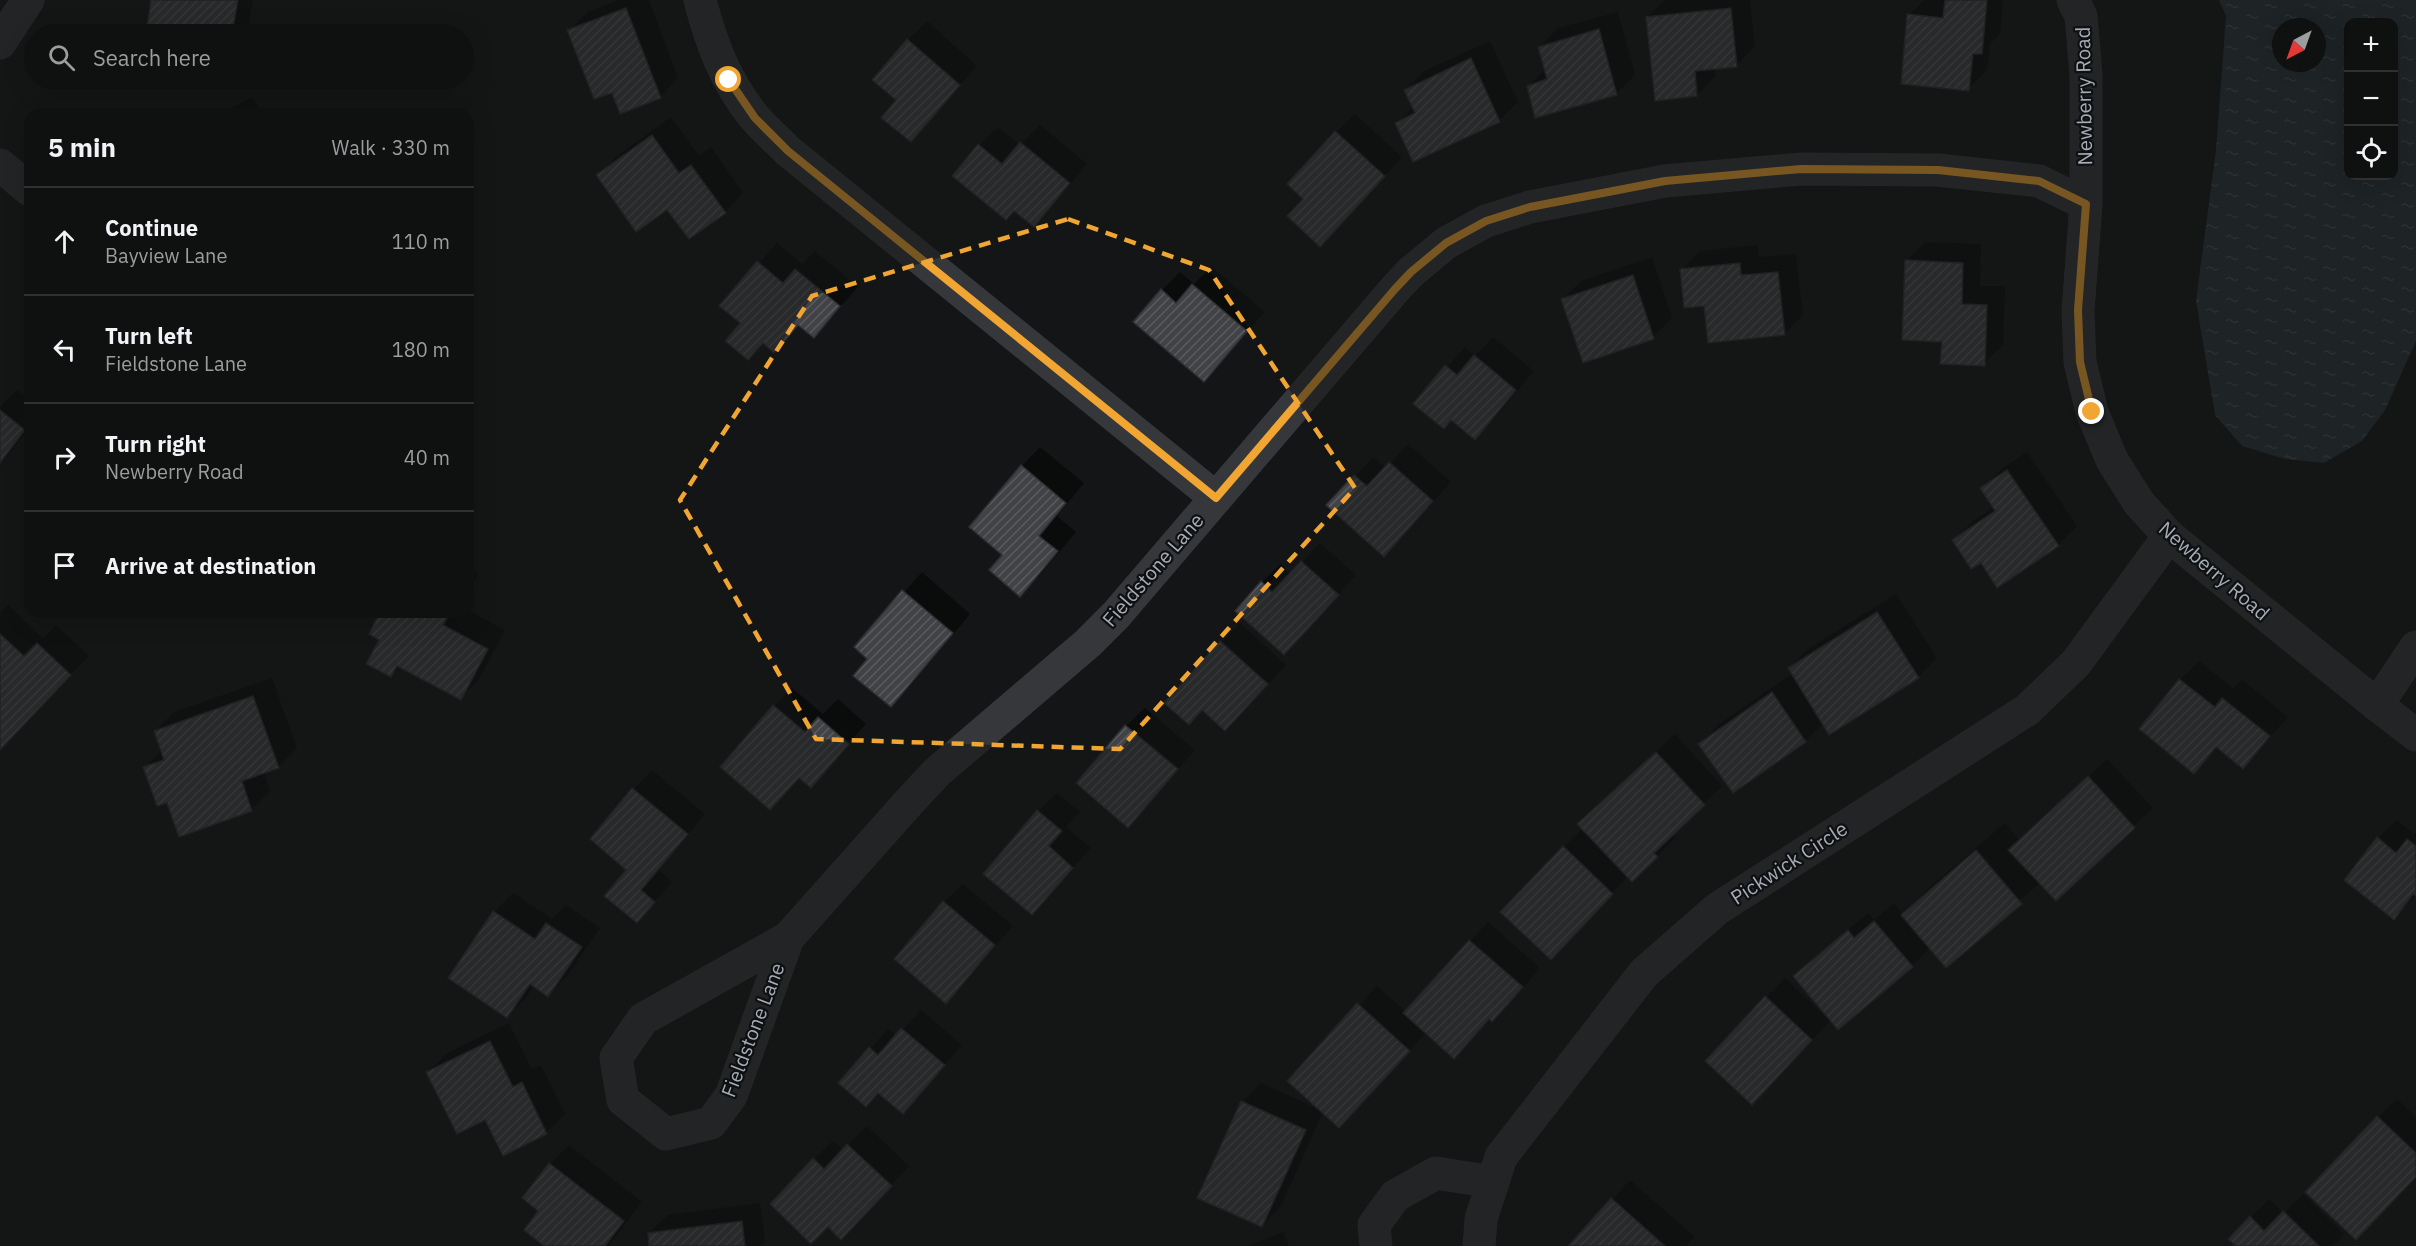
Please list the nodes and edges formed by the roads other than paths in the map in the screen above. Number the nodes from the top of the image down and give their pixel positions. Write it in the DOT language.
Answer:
graph roads {
  1 [pos="28,0"];
  2 [pos="700,0"];
  3 [pos="2073,0"];
  4 [pos="0,43"];
  5 [pos="0,165"];
  6 [pos="24,185"];
  7 [pos="2086,204"];
  8 [pos="1216,498"];
  9 [pos="2169,536"];
  10 [pos="2416,647"];
  11 [pos="2377,705"];
  12 [pos="2416,735"];
  13 [pos="788,938"];
  14 [pos="1493,1182"];
  15 [pos="1376,1246"];
  16 [pos="1479,1246"];
  1 -- 4 [label="street"];
  2 -- 8 [label="street"];
  3 -- 7 [label="street, Newberry Road"];
  5 -- 6 [label="street"];
  7 -- 8 [label="street, Fieldstone Lane"];
  7 -- 9 [label="street, Newberry Road"];
  8 -- 13 [label="street, Fieldstone Lane"];
  9 -- 11 [label="street, Newberry Road"];
  9 -- 14 [label="street, Pickwick Circle"];
  10 -- 11 [label="street"];
  11 -- 12 [label="street, Newberry Road"];
  13 -- 13 [label="street, Fieldstone Lane"];
  14 -- 15 [label="street"];
  14 -- 16 [label="street, Pickwick Circle"];
}
